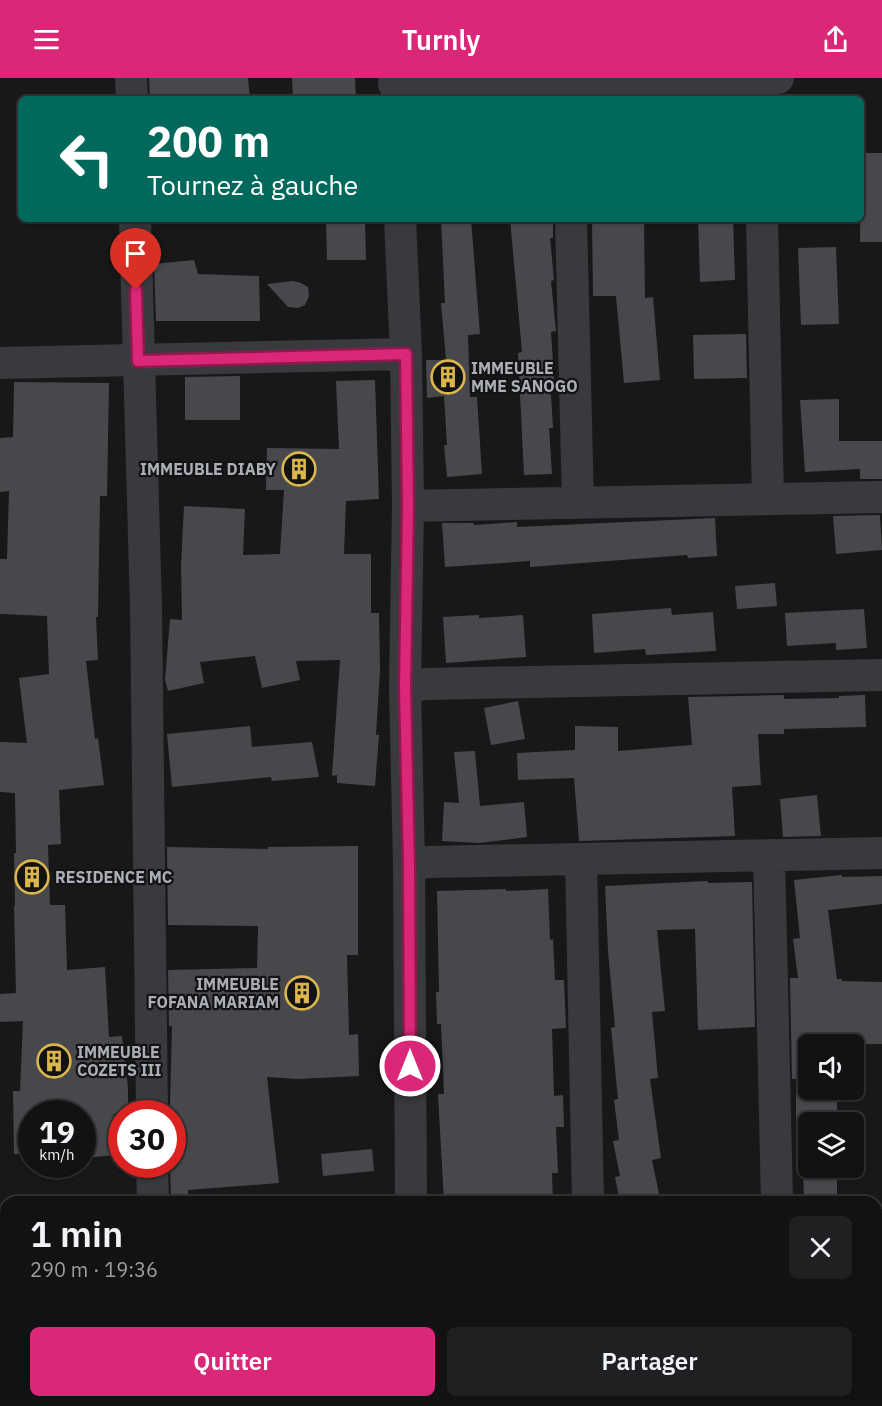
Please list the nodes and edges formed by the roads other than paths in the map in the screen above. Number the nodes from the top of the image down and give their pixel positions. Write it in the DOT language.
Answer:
graph roads {
  1 [pos="131,78"];
  2 [pos="758,78"];
  3 [pos="778,78"];
  4 [pos="394,87"];
  5 [pos="568,91"];
  6 [pos="132,96"];
  7 [pos="759,96"];
  8 [pos="135,222"];
  9 [pos="400,222"];
  10 [pos="571,222"];
  11 [pos="762,222"];
  12 [pos="406,354"];
  13 [pos="138,361"];
  14 [pos="0,363"];
  15 [pos="882,497"];
  16 [pos="768,499"];
  17 [pos="578,503"];
  18 [pos="408,506"];
  19 [pos="882,675"];
  20 [pos="405,687"];
  21 [pos="882,853"];
  22 [pos="769,855"];
  23 [pos="581,859"];
  24 [pos="409,864"];
  25 [pos="152,1100"];
  26 [pos="152,1178"];
  27 [pos="153,1196"];
  28 [pos="411,1196"];
  29 [pos="588,1196"];
  30 [pos="777,1196"];
  1 -- 6 [label="street"];
  2 -- 3 [label="street"];
  2 -- 5 [label="street"];
  2 -- 7 [label="street"];
  4 -- 5 [label="street"];
  8 -- 13 [label="street"];
  9 -- 12 [label="street"];
  10 -- 17 [label="street"];
  11 -- 16 [label="street"];
  12 -- 13 [label="street"];
  12 -- 18 [label="street"];
  13 -- 14 [label="street"];
  13 -- 25 [label="street"];
  15 -- 16 [label="street"];
  16 -- 17 [label="street"];
  17 -- 18 [label="street"];
  18 -- 20 [label="street"];
  19 -- 20 [label="street"];
  20 -- 24 [label="street"];
  21 -- 22 [label="street"];
  22 -- 23 [label="street"];
  22 -- 30 [label="street"];
  23 -- 24 [label="street"];
  23 -- 29 [label="street"];
  24 -- 28 [label="street"];
  26 -- 27 [label="street"];
}
